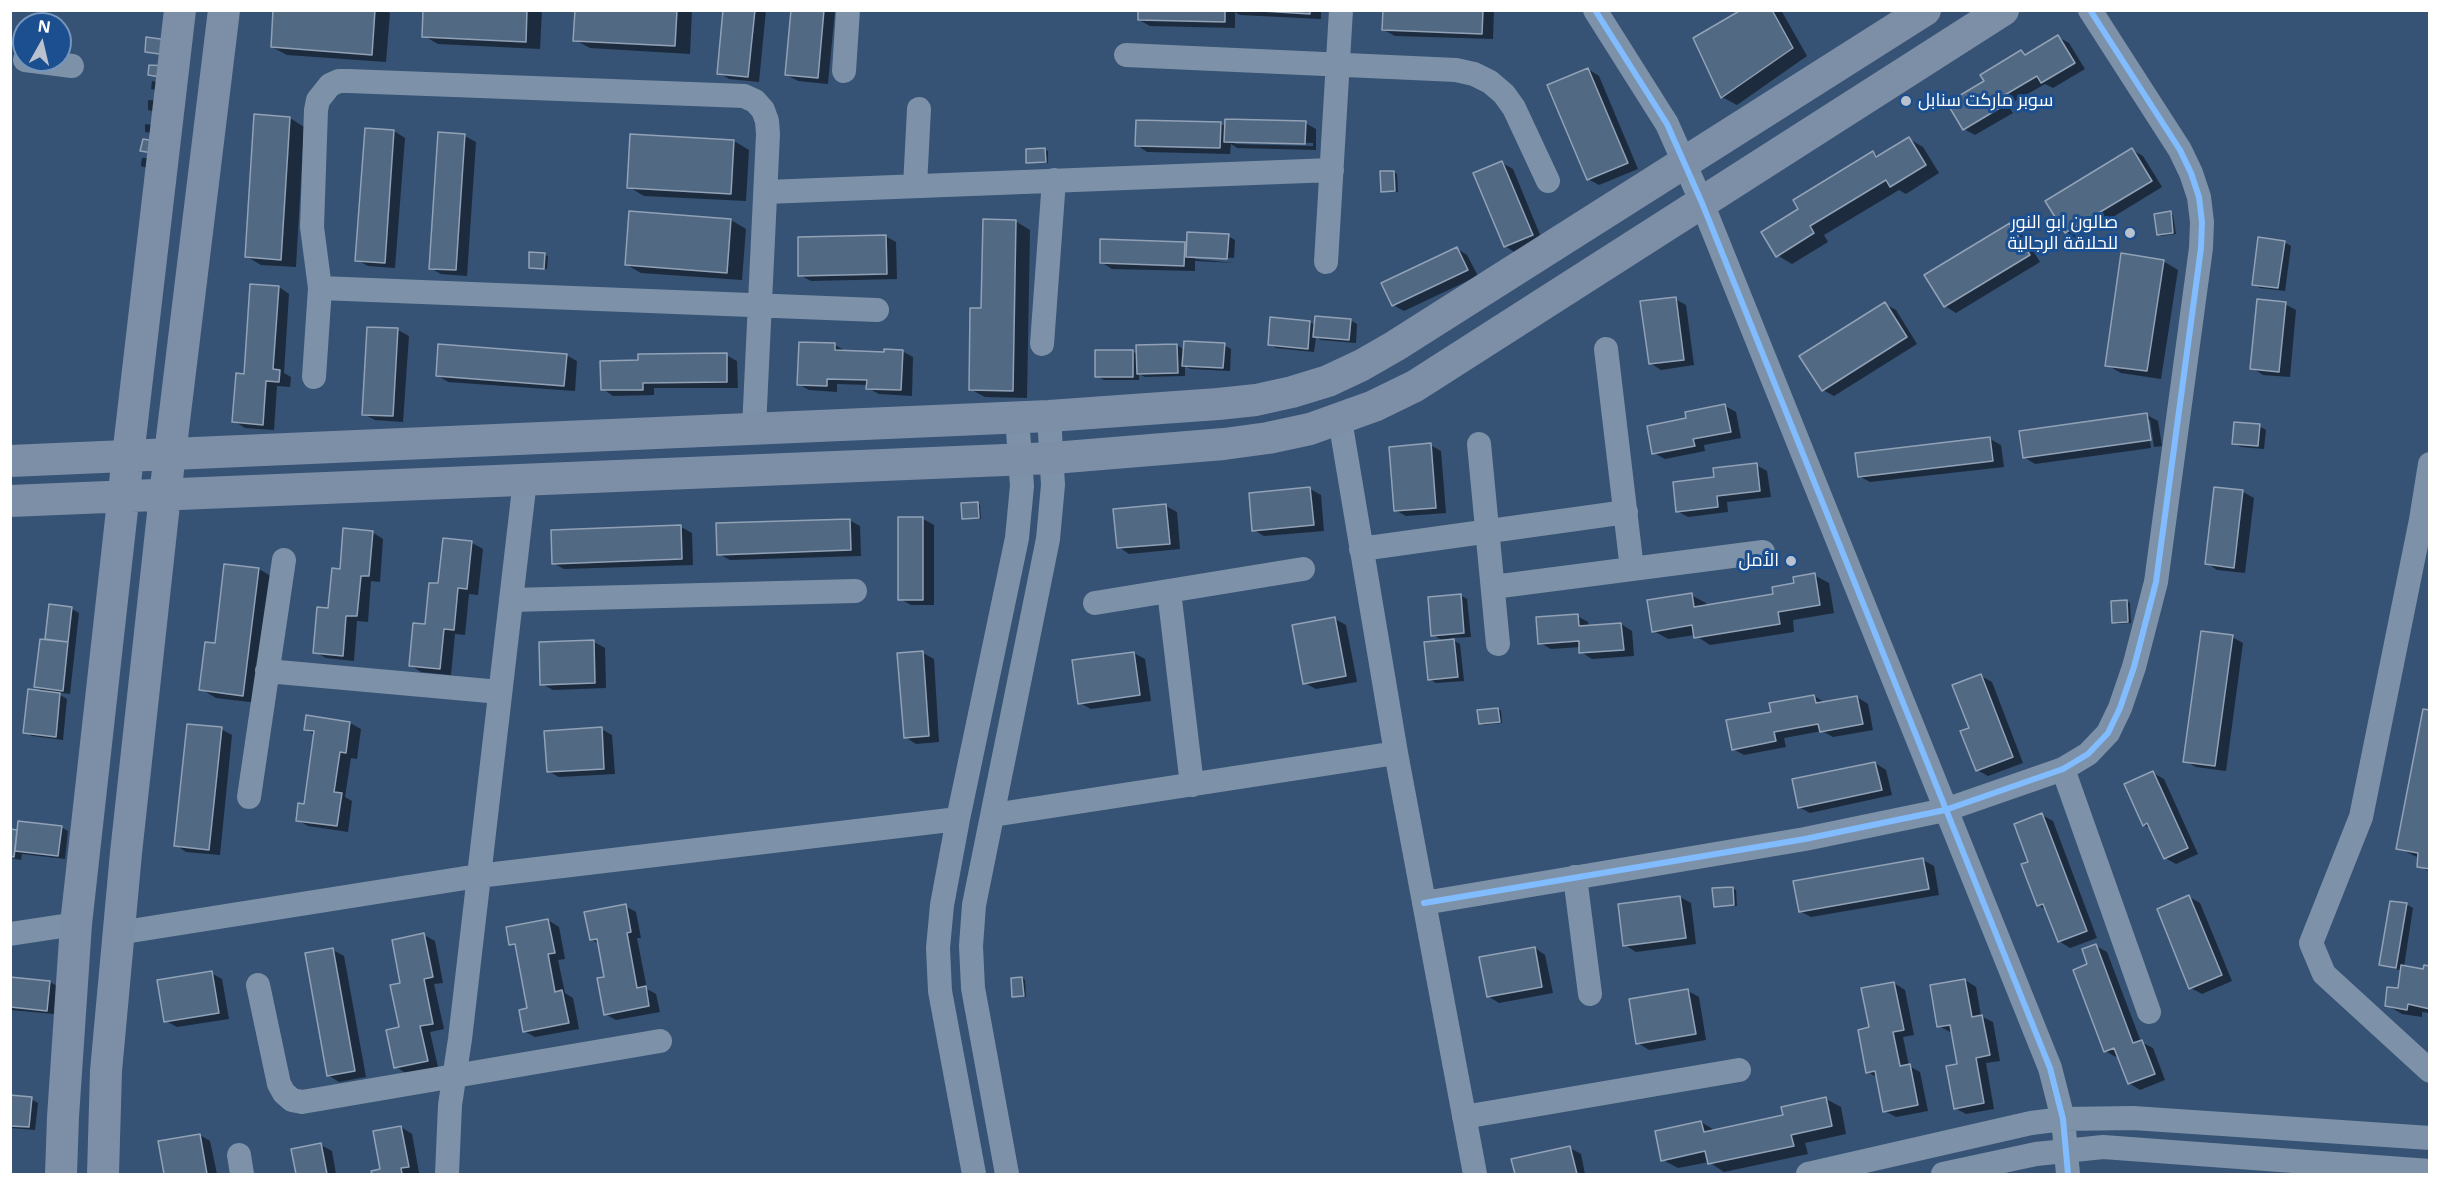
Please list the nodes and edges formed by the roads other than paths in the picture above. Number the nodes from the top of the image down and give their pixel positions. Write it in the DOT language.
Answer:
graph roads {
  1 [pos="180,10"];
  2 [pos="224,10"];
  3 [pos="848,10"];
  4 [pos="1341,10"];
  5 [pos="1596,10"];
  6 [pos="1925,10"];
  7 [pos="2003,10"];
  8 [pos="2090,10"];
  9 [pos="1126,55"];
  10 [pos="1338,65"];
  11 [pos="844,71"];
  12 [pos="919,109"];
  13 [pos="1685,164"];
  14 [pos="1332,170"];
  15 [pos="1054,180"];
  16 [pos="1548,181"];
  17 [pos="915,186"];
  18 [pos="766,192"];
  19 [pos="1702,203"];
  20 [pos="1326,262"];
  21 [pos="320,288"];
  22 [pos="760,305"];
  23 [pos="877,310"];
  24 [pos="1042,344"];
  25 [pos="1606,349"];
  26 [pos="314,377"];
  27 [pos="1049,416"];
  28 [pos="1017,417"];
  29 [pos="1340,420"];
  30 [pos="754,428"];
  31 [pos="1479,444"];
  32 [pos="170,453"];
  33 [pos="128,456"];
  34 [pos="1053,458"];
  35 [pos="1021,460"];
  36 [pos="10,461"];
  37 [pos="2430,464"];
  38 [pos="525,480"];
  39 [pos="165,495"];
  40 [pos="124,496"];
  41 [pos="10,501"];
  42 [pos="1626,512"];
  43 [pos="1487,532"];
  44 [pos="1361,549"];
  45 [pos="1763,552"];
  46 [pos="284,560"];
  47 [pos="1303,569"];
  48 [pos="1632,569"];
  49 [pos="1492,587"];
  50 [pos="855,591"];
  51 [pos="1169,591"];
  52 [pos="511,600"];
  53 [pos="1095,603"];
  54 [pos="1498,644"];
  55 [pos="267,671"];
  56 [pos="500,692"];
  57 [pos="1396,753"];
  58 [pos="2063,769"];
  59 [pos="1192,785"];
  60 [pos="249,797"];
  61 [pos="1945,810"];
  62 [pos="993,815"];
  63 [pos="958,819"];
  64 [pos="478,876"];
  65 [pos="1575,877"];
  66 [pos="1424,903"];
  67 [pos="76,924"];
  68 [pos="117,933"];
  69 [pos="10,934"];
  70 [pos="258,985"];
  71 [pos="1590,994"];
  72 [pos="2149,1012"];
  73 [pos="660,1041"];
  74 [pos="1739,1070"];
  75 [pos="2430,1071"];
  76 [pos="454,1078"];
  77 [pos="1464,1117"];
  78 [pos="2063,1119"];
  79 [pos="2430,1138"];
  80 [pos="2067,1149"];
  81 [pos="2430,1171"];
  82 [pos="61,1174"];
  83 [pos="103,1174"];
  84 [pos="447,1174"];
  85 [pos="974,1174"];
  86 [pos="1007,1174"];
  87 [pos="1475,1174"];
  88 [pos="1808,1174"];
  89 [pos="1943,1174"];
  90 [pos="2068,1174"];
  1 -- 33 [label="main road"];
  2 -- 32 [label="main road"];
  3 -- 11 [label="street"];
  4 -- 10 [label="street"];
  5 -- 13 [label="street"];
  6 -- 13 [label="main road"];
  7 -- 19 [label="main road"];
  8 -- 58 [label="street"];
  9 -- 10 [label="street"];
  10 -- 14 [label="street"];
  10 -- 16 [label="street"];
  12 -- 17 [label="street"];
  13 -- 19 [label="street"];
  13 -- 27 [label="main road"];
  14 -- 15 [label="street"];
  14 -- 20 [label="street"];
  15 -- 17 [label="street"];
  15 -- 24 [label="street"];
  17 -- 18 [label="street"];
  18 -- 21 [label="street"];
  18 -- 22 [label="street"];
  19 -- 29 [label="main road"];
  19 -- 61 [label="street"];
  21 -- 22 [label="street"];
  21 -- 26 [label="street"];
  22 -- 23 [label="street"];
  22 -- 30 [label="street"];
  25 -- 42 [label="street"];
  27 -- 28 [label="main road"];
  27 -- 34 [label="street"];
  28 -- 30 [label="main road"];
  28 -- 35 [label="street"];
  29 -- 34 [label="main road"];
  29 -- 44 [label="street"];
  30 -- 32 [label="main road"];
  31 -- 43 [label="street"];
  32 -- 33 [label="main road"];
  32 -- 39 [label="main road"];
  33 -- 36 [label="main road"];
  33 -- 40 [label="main road"];
  34 -- 35 [label="main road"];
  34 -- 62 [label="street"];
  35 -- 38 [label="main road"];
  35 -- 63 [label="street"];
  37 -- 75 [label="street"];
  38 -- 39 [label="main road"];
  38 -- 52 [label="street"];
  39 -- 40 [label="main road"];
  39 -- 68 [label="main road"];
  40 -- 41 [label="main road"];
  40 -- 67 [label="main road"];
  42 -- 43 [label="street"];
  42 -- 48 [label="street"];
  43 -- 44 [label="street"];
  43 -- 49 [label="street"];
  44 -- 57 [label="street"];
  45 -- 48 [label="street"];
  46 -- 55 [label="street"];
  47 -- 51 [label="street"];
  48 -- 49 [label="street"];
  49 -- 54 [label="street"];
  50 -- 52 [label="street"];
  51 -- 53 [label="street"];
  51 -- 59 [label="street"];
  52 -- 56 [label="street"];
  55 -- 56 [label="street"];
  55 -- 60 [label="street"];
  56 -- 64 [label="street"];
  57 -- 59 [label="street"];
  57 -- 66 [label="street"];
  58 -- 61 [label="street"];
  58 -- 72 [label="street"];
  59 -- 62 [label="street"];
  61 -- 65 [label="street"];
  61 -- 78 [label="street"];
  62 -- 86 [label="street"];
  63 -- 64 [label="street"];
  63 -- 85 [label="street"];
  64 -- 68 [label="street"];
  64 -- 76 [label="street"];
  65 -- 66 [label="street"];
  65 -- 71 [label="street"];
  66 -- 77 [label="street"];
  67 -- 69 [label="street"];
  67 -- 82 [label="main road"];
  68 -- 83 [label="main road"];
  70 -- 76 [label="street"];
  73 -- 76 [label="street"];
  74 -- 77 [label="street"];
  76 -- 84 [label="street"];
  77 -- 87 [label="street"];
  78 -- 79 [label="street"];
  78 -- 80 [label="street"];
  78 -- 88 [label="street"];
  80 -- 81 [label="street"];
  80 -- 89 [label="street"];
  80 -- 90 [label="street"];
}
